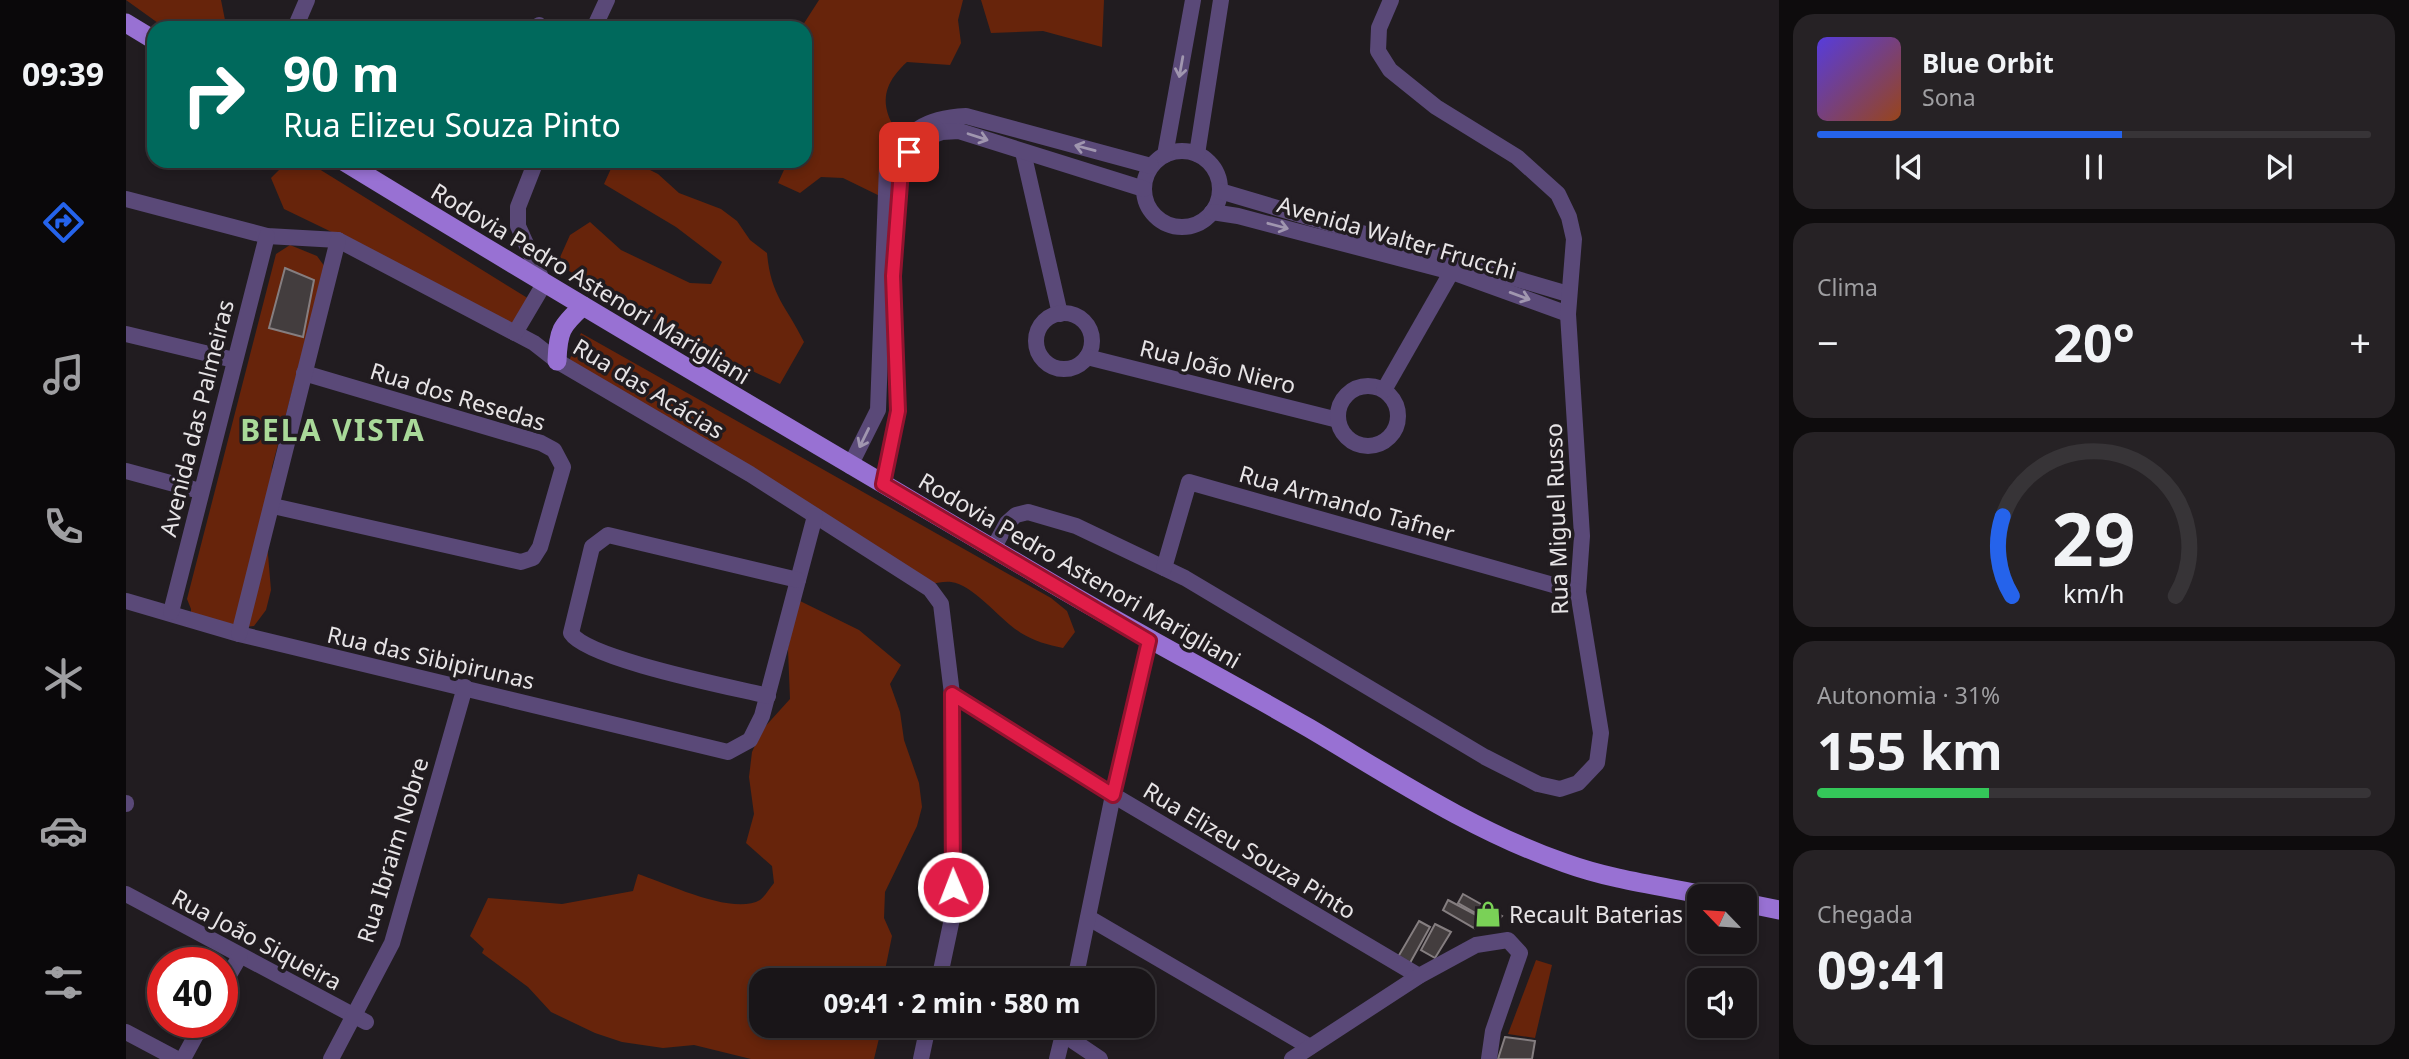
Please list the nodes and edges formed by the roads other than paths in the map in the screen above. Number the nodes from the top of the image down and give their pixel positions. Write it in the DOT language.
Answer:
graph roads {
  1 [pos="307,0"];
  2 [pos="607,0"];
  3 [pos="1193,0"];
  4 [pos="1221,0"];
  5 [pos="1391,0"];
  6 [pos="298,21"];
  7 [pos="597,21"];
  8 [pos="126,23"];
  9 [pos="147,36"];
  10 [pos="1023,152"];
  11 [pos="1197,153"];
  12 [pos="1165,155"];
  13 [pos="1151,166"];
  14 [pos="354,168"];
  15 [pos="533,168"];
  16 [pos="1144,189"];
  17 [pos="1220,191"];
  18 [pos="126,200"];
  19 [pos="1212,212"];
  20 [pos="267,236"];
  21 [pos="338,240"];
  22 [pos="1455,267"];
  23 [pos="544,284"];
  24 [pos="1568,294"];
  25 [pos="583,306"];
  26 [pos="1060,314"];
  27 [pos="1568,314"];
  28 [pos="515,333"];
  29 [pos="126,334"];
  30 [pos="1087,357"];
  31 [pos="234,359"];
  32 [pos="557,360"];
  33 [pos="304,373"];
  34 [pos="1384,390"];
  35 [pos="878,410"];
  36 [pos="898,411"];
  37 [pos="1338,420"];
  38 [pos="850,466"];
  39 [pos="126,471"];
  40 [pos="883,484"];
  41 [pos="200,491"];
  42 [pos="273,506"];
  43 [pos="815,516"];
  44 [pos="993,549"];
  45 [pos="1164,568"];
  46 [pos="798,580"];
  47 [pos="1578,592"];
  48 [pos="126,601"];
  49 [pos="171,612"];
  50 [pos="239,634"];
  51 [pos="1149,641"];
  52 [pos="465,687"];
  53 [pos="952,694"];
  54 [pos="768,696"];
  55 [pos="1113,795"];
  56 [pos="1687,892"];
  57 [pos="126,894"];
  58 [pos="1757,905"];
  59 [pos="1779,910"];
  60 [pos="1089,918"];
  61 [pos="240,956"];
  62 [pos="238,959"];
  63 [pos="942,968"];
  64 [pos="1078,968"];
  65 [pos="1419,976"];
  66 [pos="359,1019"];
  67 [pos="126,1032"];
  68 [pos="194,1038"];
  69 [pos="925,1038"];
  70 [pos="1062,1038"];
  71 [pos="1074,1038"];
  72 [pos="1310,1047"];
  73 [pos="177,1059"];
  74 [pos="183,1059"];
  75 [pos="331,1059"];
  76 [pos="921,1059"];
  77 [pos="1056,1059"];
  78 [pos="1100,1059"];
  79 [pos="1292,1059"];
  80 [pos="1489,1059"];
  1 -- 6 [label="street"];
  2 -- 7 [label="street"];
  3 -- 12 [label="street, one-way"];
  4 -- 11 [label="street"];
  5 -- 24 [label="street, Rua Miguel Russo"];
  8 -- 9 [label="main road"];
  10 -- 16 [label="street"];
  10 -- 26 [label="street"];
  36 -- 10 [label="street, one-way"];
  11 -- 12 [label="street"];
  11 -- 17 [label="street"];
  12 -- 13 [label="street"];
  13 -- 16 [label="street"];
  13 -- 35 [label="street, one-way"];
  14 -- 23 [label="main road, Rodovia Pedro Astenori Marigliani"];
  15 -- 23 [label="street"];
  16 -- 19 [label="street"];
  17 -- 19 [label="street"];
  17 -- 22 [label="street, Avenida Walter Frucchi"];
  18 -- 20 [label="street"];
  19 -- 22 [label="street, Avenida Walter Frucchi, one-way"];
  20 -- 21 [label="street"];
  20 -- 31 [label="street, Avenida das Palmeiras"];
  21 -- 28 [label="street, Rua das Acácias"];
  21 -- 33 [label="street"];
  22 -- 24 [label="street, Avenida Walter Frucchi"];
  22 -- 27 [label="street, Avenida Walter Frucchi, one-way"];
  22 -- 34 [label="street"];
  23 -- 25 [label="main road, Rodovia Pedro Astenori Marigliani"];
  23 -- 28 [label="street"];
  24 -- 27 [label="street, Rua Miguel Russo"];
  25 -- 32 [label="main road"];
  25 -- 38 [label="main road, Rodovia Pedro Astenori Marigliani"];
  26 -- 30 [label="street"];
  26 -- 30 [label="street"];
  27 -- 47 [label="street, Rua Miguel Russo"];
  28 -- 32 [label="street, Rua das Acácias"];
  29 -- 31 [label="street"];
  30 -- 37 [label="street, Rua João Niero"];
  31 -- 41 [label="street, Avenida das Palmeiras"];
  32 -- 43 [label="street, Rua das Acácias"];
  33 -- 42 [label="street"];
  33 -- 42 [label="street, Rua dos Resedas"];
  34 -- 37 [label="street"];
  34 -- 37 [label="street"];
  35 -- 36 [label="street"];
  35 -- 38 [label="street, one-way"];
  36 -- 40 [label="street"];
  38 -- 40 [label="main road, Rodovia Pedro Astenori Marigliani"];
  39 -- 41 [label="street"];
  40 -- 44 [label="main road, Rodovia Pedro Astenori Marigliani"];
  41 -- 49 [label="street, Avenida das Palmeiras"];
  42 -- 50 [label="street"];
  43 -- 46 [label="street"];
  43 -- 53 [label="street, Rua das Acácias"];
  44 -- 45 [label="street, Rua Miguel Russo"];
  44 -- 51 [label="main road, Rodovia Pedro Astenori Marigliani"];
  45 -- 47 [label="street, Rua Armando Tafner"];
  45 -- 47 [label="street, Rua Miguel Russo"];
  46 -- 54 [label="street"];
  46 -- 54 [label="street"];
  48 -- 49 [label="street, Rua das Sibipirunas"];
  49 -- 50 [label="street, Rua das Sibipirunas"];
  50 -- 52 [label="street, Rua das Sibipirunas"];
  51 -- 55 [label="street"];
  51 -- 56 [label="main road, Rodovia Pedro Astenori Marigliani"];
  52 -- 54 [label="street, Rua das Sibipirunas"];
  52 -- 66 [label="street, Rua Ibraim Nobre"];
  53 -- 55 [label="street, Rua Elizeu Souza Pinto"];
  53 -- 63 [label="street"];
  55 -- 60 [label="street"];
  55 -- 65 [label="street, Rua Elizeu Souza Pinto"];
  57 -- 61 [label="street, Rua João Siqueira"];
  58 -- 59 [label="main road"];
  60 -- 64 [label="street"];
  60 -- 72 [label="street"];
  61 -- 62 [label="street"];
  61 -- 66 [label="street, Rua João Siqueira"];
  65 -- 72 [label="street"];
  65 -- 80 [label="street"];
  66 -- 75 [label="street, Rua Ibraim Nobre"];
  67 -- 73 [label="street"];
  68 -- 74 [label="street"];
  69 -- 76 [label="street"];
  70 -- 77 [label="street"];
  71 -- 78 [label="street"];
  72 -- 79 [label="street"];
}
